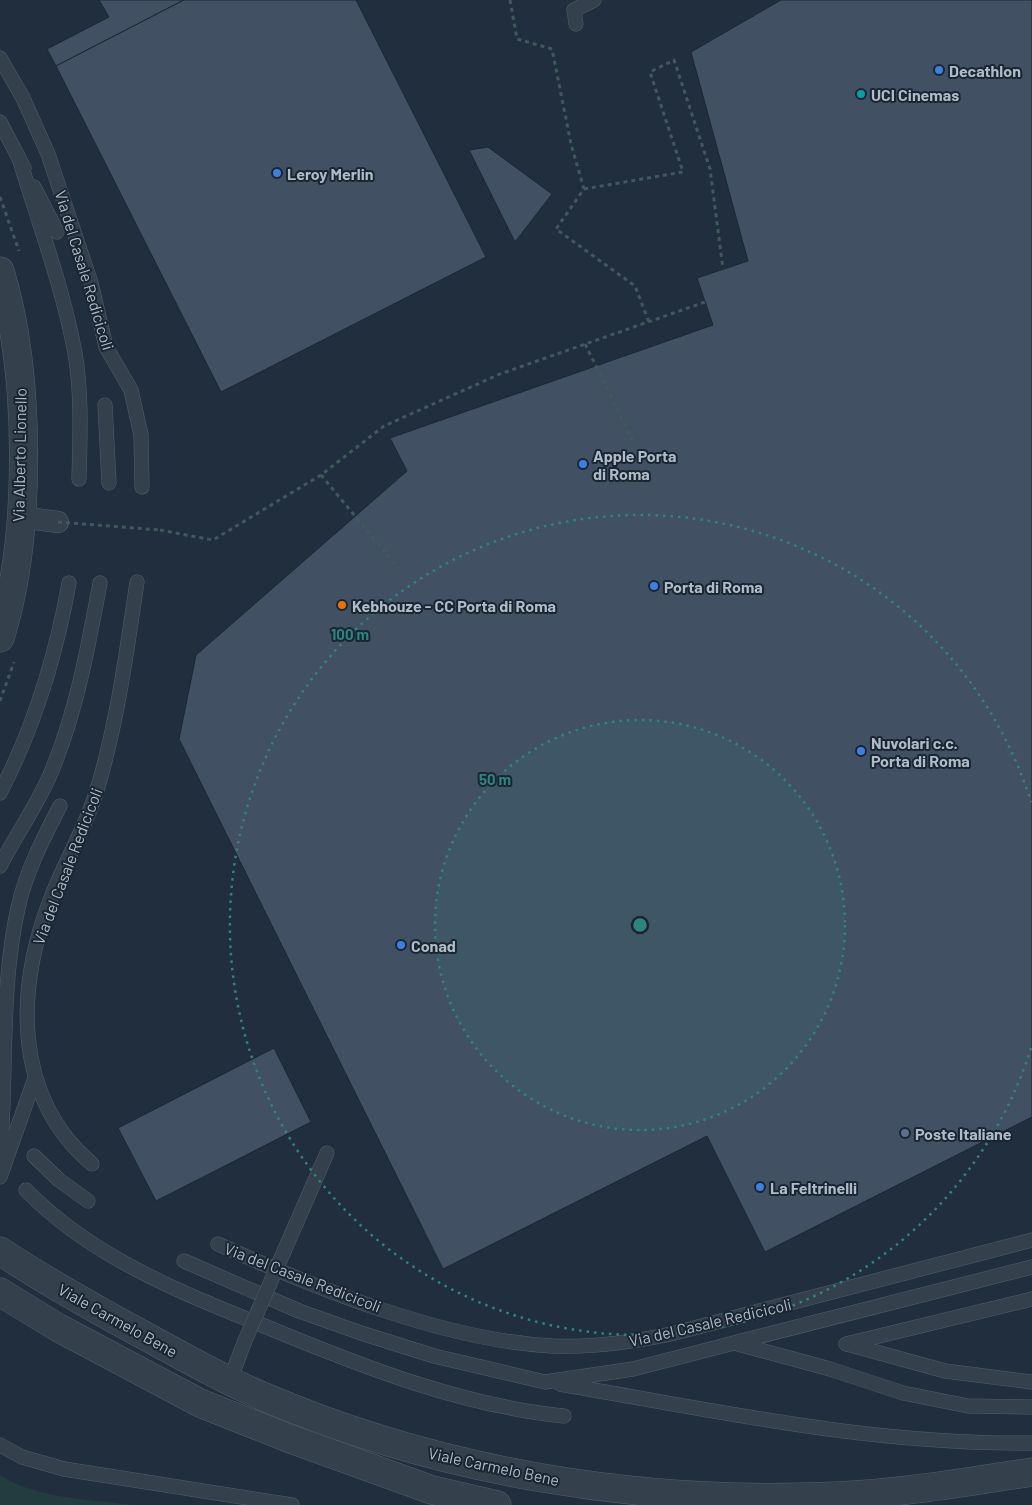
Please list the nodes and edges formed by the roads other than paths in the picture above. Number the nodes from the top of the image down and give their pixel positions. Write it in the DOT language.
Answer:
graph roads {
  1 [pos="594,0"];
  2 [pos="576,24"];
  3 [pos="0,58"];
  4 [pos="0,122"];
  5 [pos="20,161"];
  6 [pos="57,232"];
  7 [pos="0,271"];
  8 [pos="105,405"];
  9 [pos="79,479"];
  10 [pos="109,483"];
  11 [pos="142,487"];
  12 [pos="20,517"];
  13 [pos="58,522"];
  14 [pos="137,582"];
  15 [pos="69,583"];
  16 [pos="100,583"];
  17 [pos="0,638"];
  18 [pos="0,794"];
  19 [pos="60,806"];
  20 [pos="0,866"];
  21 [pos="35,1078"];
  22 [pos="327,1153"];
  23 [pos="34,1156"];
  24 [pos="0,1159"];
  25 [pos="92,1164"];
  26 [pos="0,1177"];
  27 [pos="26,1190"];
  28 [pos="88,1201"];
  29 [pos="1032,1240"];
  30 [pos="218,1244"];
  31 [pos="0,1251"];
  32 [pos="184,1261"];
  33 [pos="1032,1267"];
  34 [pos="0,1292"];
  35 [pos="1032,1292"];
  36 [pos="1032,1299"];
  37 [pos="911,1328"];
  38 [pos="734,1343"];
  39 [pos="230,1380"];
  40 [pos="545,1382"];
  41 [pos="1032,1382"];
  42 [pos="1032,1407"];
  43 [pos="564,1416"];
  44 [pos="1032,1443"];
  45 [pos="0,1445"];
  46 [pos="1032,1472"];
  47 [pos="292,1505"];
  48 [pos="497,1505"];
  1 -- 2 [label="lane"];
  3 -- 11 [label="lane, Via del Casale Redicicoli"];
  4 -- 5 [label="lane"];
  5 -- 6 [label="lane"];
  5 -- 9 [label="lane"];
  7 -- 12 [label="street, Via Alberto Lionello"];
  8 -- 10 [label="lane"];
  12 -- 13 [label="street"];
  12 -- 17 [label="street, Via Alberto Lionello"];
  14 -- 21 [label="lane, Via del Casale Redicicoli"];
  15 -- 18 [label="lane"];
  16 -- 20 [label="lane"];
  19 -- 24 [label="lane"];
  21 -- 25 [label="lane, Via del Casale Redicicoli"];
  21 -- 26 [label="lane"];
  22 -- 39 [label="lane, bridge"];
  23 -- 28 [label="lane"];
  27 -- 43 [label="lane"];
  29 -- 30 [label="lane, Via del Casale Redicicoli"];
  31 -- 39 [label="street, Viale Carmelo Bene"];
  32 -- 40 [label="lane"];
  33 -- 38 [label="lane"];
  34 -- 48 [label="street"];
  35 -- 37 [label="lane"];
  36 -- 37 [label="lane"];
  37 -- 41 [label="lane"];
  38 -- 40 [label="lane"];
  38 -- 42 [label="lane"];
  39 -- 46 [label="street, Viale Carmelo Bene"];
  40 -- 44 [label="lane"];
  45 -- 47 [label="lane"];
}
